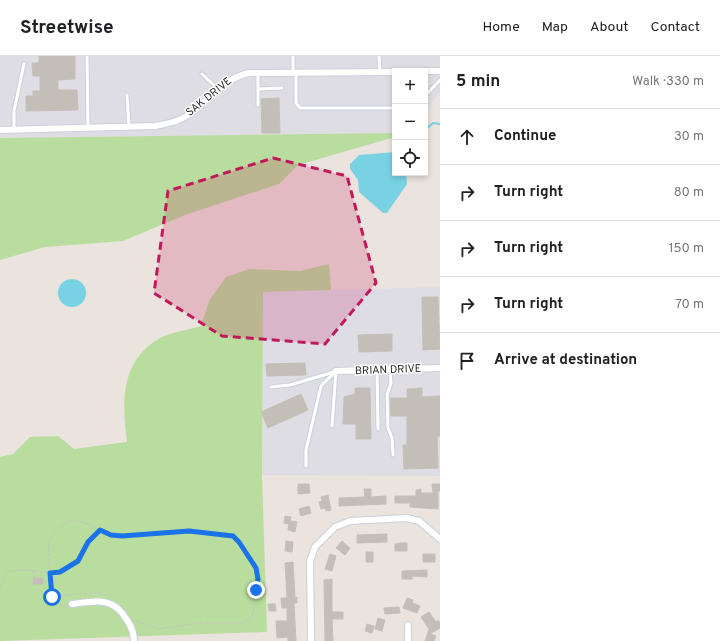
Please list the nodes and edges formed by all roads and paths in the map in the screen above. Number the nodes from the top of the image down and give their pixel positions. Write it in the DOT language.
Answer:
graph roads {
  1 [pos="87,56"];
  2 [pos="293,56"];
  3 [pos="379,56"];
  4 [pos="24,64"];
  5 [pos="428,71"];
  6 [pos="440,71"];
  7 [pos="380,72"];
  8 [pos="392,72"];
  9 [pos="258,73"];
  10 [pos="294,73"];
  11 [pos="202,74"];
  12 [pos="440,80"];
  13 [pos="217,88"];
  14 [pos="282,88"];
  15 [pos="258,89"];
  16 [pos="428,93"];
  17 [pos="127,95"];
  18 [pos="258,106"];
  19 [pos="392,108"];
  20 [pos="129,126"];
  21 [pos="88,127"];
  22 [pos="14,129"];
  23 [pos="0,130"];
  24 [pos="440,368"];
  25 [pos="390,369"];
  26 [pos="377,370"];
  27 [pos="336,371"];
  28 [pos="271,387"];
  29 [pos="332,426"];
  30 [pos="378,429"];
  31 [pos="393,455"];
  32 [pos="306,466"];
  33 [pos="100,530"];
  34 [pos="440,539"];
  35 [pos="34,571"];
  36 [pos="50,573"];
  37 [pos="34,578"];
  38 [pos="0,587"];
  39 [pos="72,604"];
  40 [pos="142,624"];
  41 [pos="408,625"];
  42 [pos="134,641"];
  43 [pos="310,641"];
  44 [pos="408,641"];
  1 -- 21 [label="lane"];
  2 -- 10 [label="lane"];
  3 -- 7 [label="lane"];
  4 -- 22 [label="lane"];
  5 -- 6 [label="street"];
  7 -- 8 [label="street, SAK DRIVE"];
  7 -- 10 [label="street, SAK DRIVE"];
  9 -- 10 [label="street, SAK DRIVE"];
  9 -- 13 [label="street, SAK DRIVE"];
  9 -- 15 [label="lane"];
  10 -- 19 [label="lane"];
  11 -- 13 [label="lane"];
  12 -- 16 [label="lane"];
  13 -- 20 [label="street, SAK DRIVE"];
  14 -- 15 [label="lane"];
  15 -- 18 [label="lane"];
  17 -- 20 [label="lane"];
  20 -- 21 [label="street, SAK DRIVE"];
  21 -- 22 [label="street, SAK DRIVE"];
  22 -- 23 [label="street, SAK DRIVE"];
  24 -- 25 [label="street, BRIAN DRIVE"];
  25 -- 26 [label="street, BRIAN DRIVE"];
  25 -- 31 [label="lane"];
  26 -- 27 [label="street, BRIAN DRIVE"];
  26 -- 30 [label="lane"];
  27 -- 28 [label="lane"];
  27 -- 29 [label="lane"];
  27 -- 32 [label="lane"];
  33 -- 36 [label="path"];
  33 -- 36 [label="path"];
  33 -- 40 [label="path"];
  34 -- 43 [label="street"];
  35 -- 36 [label="path"];
  35 -- 37 [label="path"];
  35 -- 38 [label="path"];
  36 -- 39 [label="path"];
  39 -- 42 [label="street"];
  41 -- 44 [label="street"];
}
